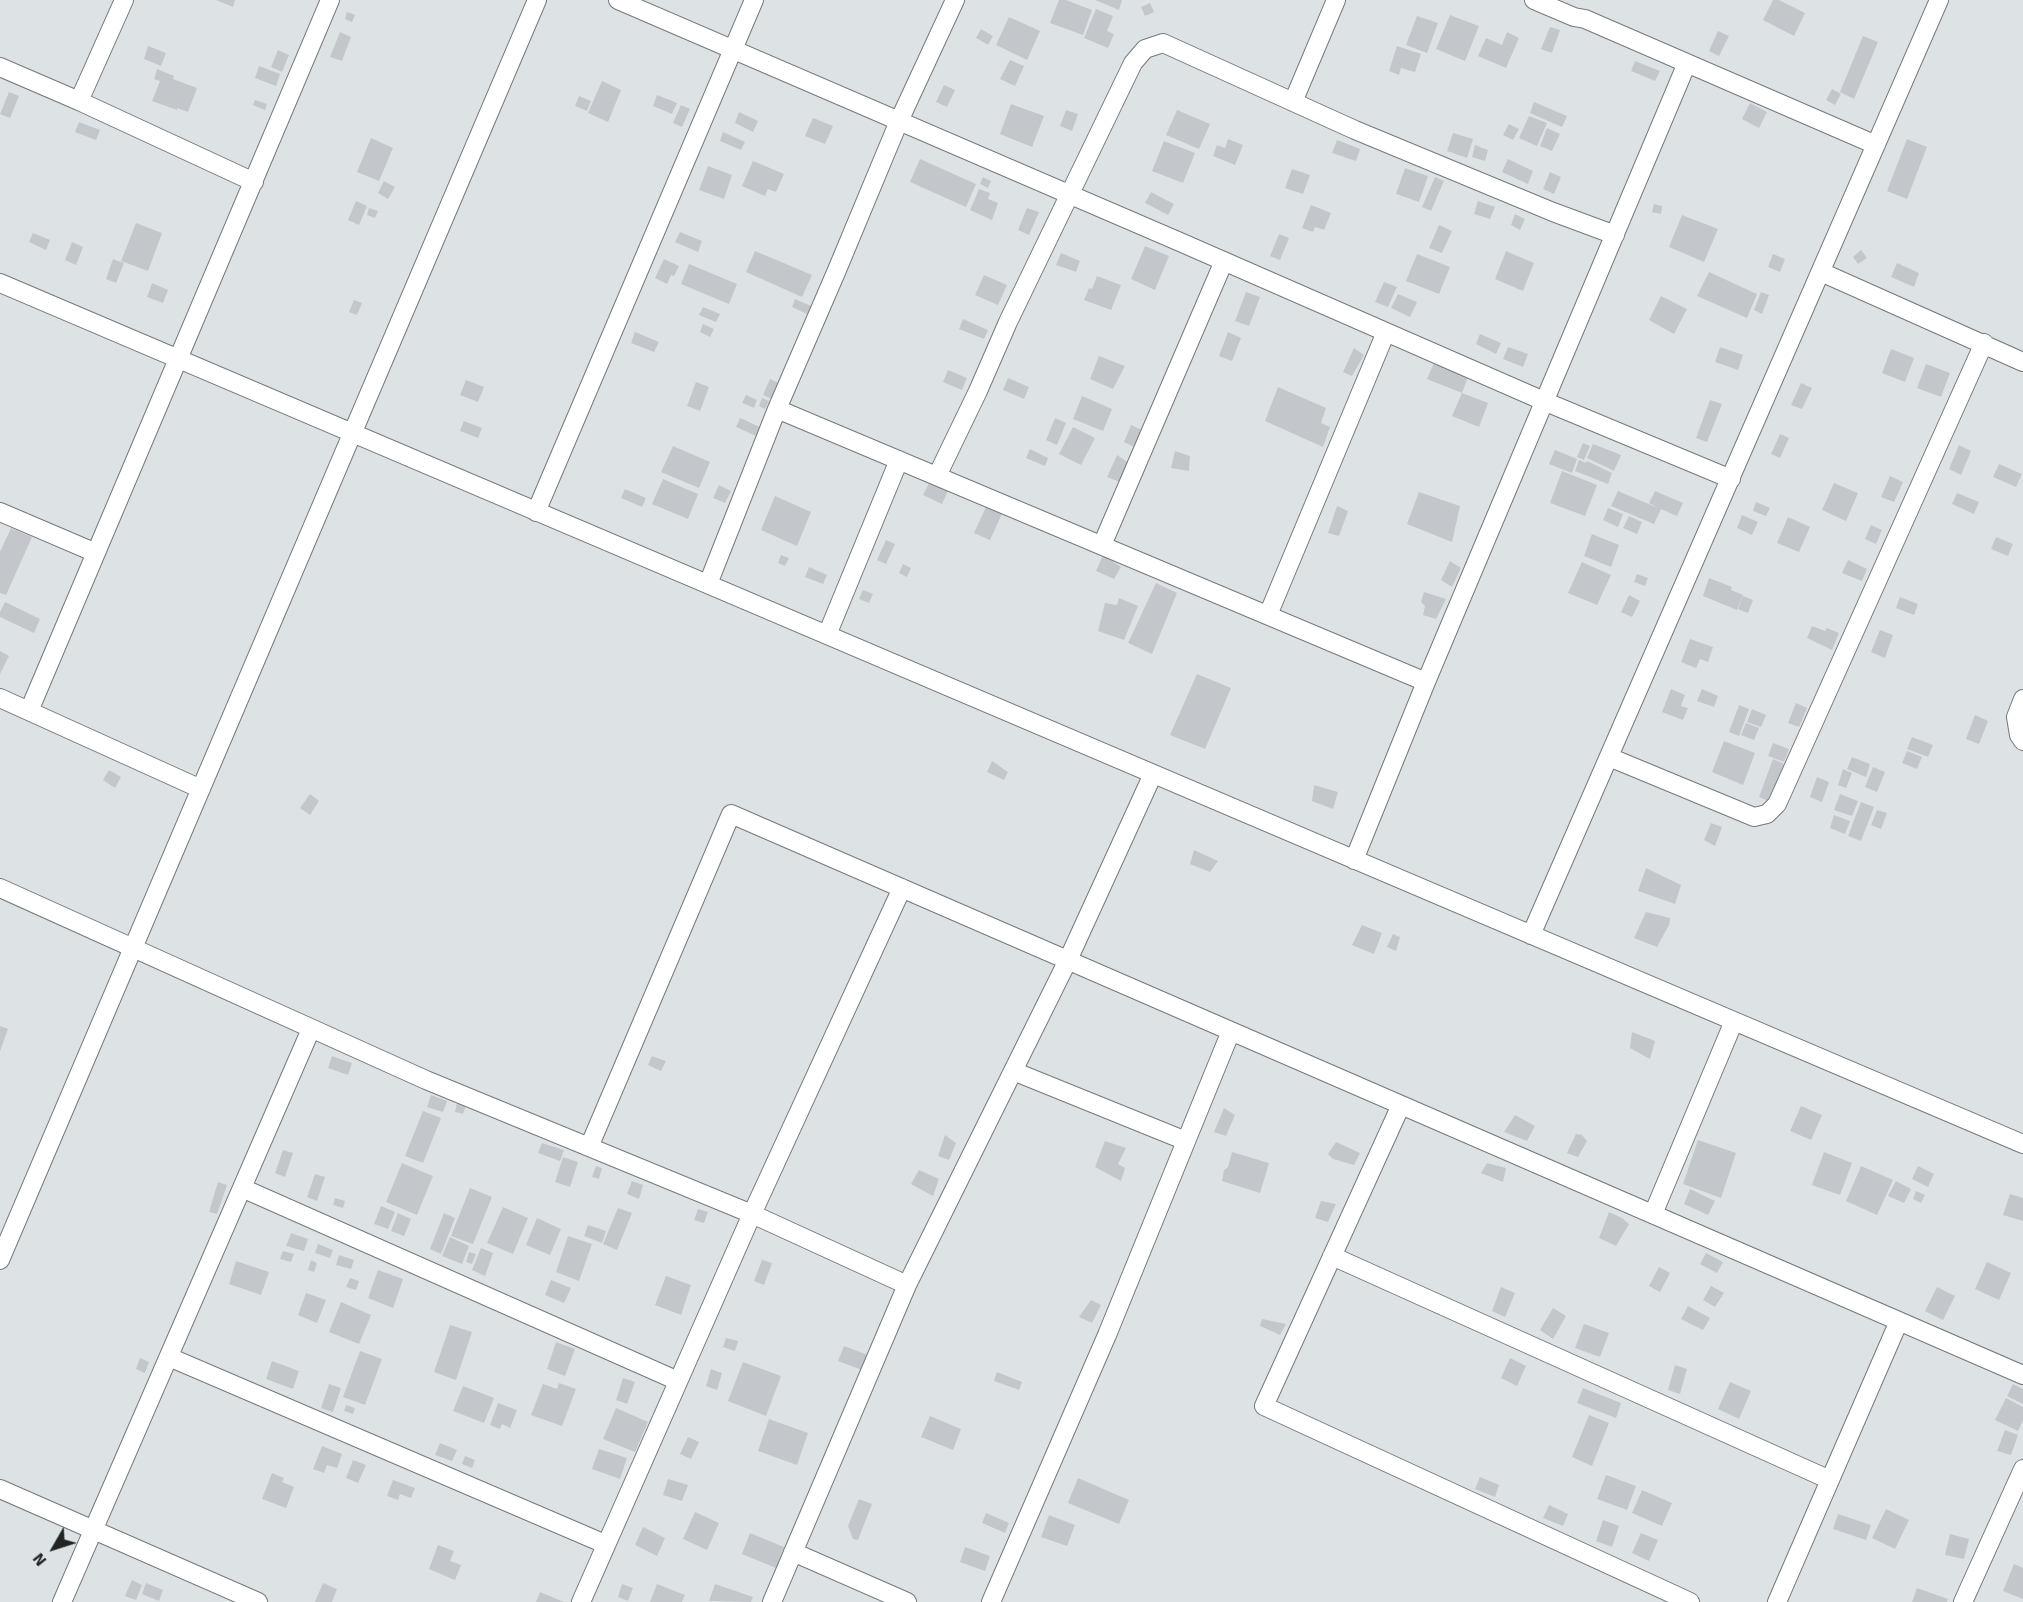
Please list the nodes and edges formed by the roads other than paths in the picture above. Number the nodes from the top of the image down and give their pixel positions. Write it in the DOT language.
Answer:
graph roads {
  1 [pos="124,0"];
  2 [pos="330,0"];
  3 [pos="537,0"];
  4 [pos="618,0"];
  5 [pos="754,0"];
  6 [pos="955,0"];
  7 [pos="1336,0"];
  8 [pos="1533,0"];
  9 [pos="1939,0"];
  10 [pos="733,49"];
  11 [pos="1687,63"];
  12 [pos="0,67"];
  13 [pos="79,101"];
  14 [pos="1293,102"];
  15 [pos="899,121"];
  16 [pos="1876,145"];
  17 [pos="254,182"];
  18 [pos="1070,195"];
  19 [pos="1615,235"];
  20 [pos="1224,261"];
  21 [pos="1821,272"];
  22 [pos="0,283"];
  23 [pos="1386,332"];
  24 [pos="1984,343"];
  25 [pos="179,359"];
  26 [pos="2023,362"];
  27 [pos="1546,402"];
  28 [pos="777,409"];
  29 [pos="352,433"];
  30 [pos="899,460"];
  31 [pos="938,476"];
  32 [pos="1731,479"];
  33 [pos="0,512"];
  34 [pos="536,512"];
  35 [pos="1102,545"];
  36 [pos="96,553"];
  37 [pos="708,585"];
  38 [pos="1268,615"];
  39 [pos="826,635"];
  40 [pos="1426,681"];
  41 [pos="0,698"];
  42 [pos="2023,699"];
  43 [pos="29,711"];
  44 [pos="2023,741"];
  45 [pos="1609,757"];
  46 [pos="1153,774"];
  47 [pos="201,789"];
  48 [pos="1354,860"];
  49 [pos="0,888"];
  50 [pos="902,888"];
  51 [pos="1532,935"];
  52 [pos="133,948"];
  53 [pos="1068,960"];
  54 [pos="1734,1021"];
  55 [pos="311,1029"];
  56 [pos="1231,1031"];
  57 [pos="1013,1071"];
  58 [pos="1401,1105"];
  59 [pos="1186,1141"];
  60 [pos="2023,1144"];
  61 [pos="589,1147"];
  62 [pos="242,1188"];
  63 [pos="752,1214"];
  64 [pos="1653,1214"];
  65 [pos="1332,1256"];
  66 [pos="0,1260"];
  67 [pos="907,1285"];
  68 [pos="1899,1321"];
  69 [pos="169,1357"];
  70 [pos="2023,1375"];
  71 [pos="678,1381"];
  72 [pos="2023,1469"];
  73 [pos="1830,1480"];
  74 [pos="0,1489"];
  75 [pos="94,1530"];
  76 [pos="605,1544"];
  77 [pos="793,1552"];
  78 [pos="62,1602"];
  79 [pos="258,1602"];
  80 [pos="581,1602"];
  81 [pos="772,1602"];
  82 [pos="907,1602"];
  83 [pos="991,1602"];
  84 [pos="1690,1602"];
  85 [pos="1778,1602"];
  86 [pos="1963,1602"];
  1 -- 13 [label="street"];
  2 -- 17 [label="street"];
  3 -- 29 [label="street"];
  4 -- 10 [label="street"];
  5 -- 10 [label="street"];
  6 -- 15 [label="street"];
  7 -- 14 [label="street"];
  8 -- 11 [label="street"];
  9 -- 16 [label="street"];
  10 -- 15 [label="street"];
  10 -- 34 [label="street"];
  11 -- 16 [label="street"];
  11 -- 19 [label="street"];
  12 -- 13 [label="street"];
  13 -- 17 [label="street"];
  14 -- 18 [label="street"];
  14 -- 19 [label="street"];
  15 -- 18 [label="street"];
  15 -- 28 [label="street"];
  16 -- 21 [label="street"];
  17 -- 25 [label="street"];
  18 -- 20 [label="street"];
  18 -- 31 [label="street"];
  19 -- 27 [label="street"];
  20 -- 23 [label="street"];
  20 -- 35 [label="street"];
  21 -- 24 [label="street"];
  21 -- 32 [label="street"];
  22 -- 25 [label="street"];
  23 -- 27 [label="street"];
  23 -- 38 [label="street"];
  24 -- 26 [label="street"];
  24 -- 45 [label="street"];
  25 -- 29 [label="street"];
  25 -- 36 [label="street"];
  27 -- 32 [label="street"];
  27 -- 40 [label="street"];
  28 -- 30 [label="street"];
  28 -- 37 [label="street"];
  29 -- 34 [label="street"];
  29 -- 47 [label="street"];
  30 -- 31 [label="street"];
  30 -- 39 [label="street"];
  31 -- 35 [label="street"];
  32 -- 45 [label="street"];
  33 -- 36 [label="street"];
  34 -- 37 [label="street"];
  35 -- 38 [label="street"];
  36 -- 43 [label="street"];
  37 -- 39 [label="street"];
  38 -- 40 [label="street"];
  39 -- 46 [label="street"];
  40 -- 48 [label="street"];
  41 -- 43 [label="street"];
  42 -- 44 [label="street"];
  43 -- 47 [label="street"];
  45 -- 51 [label="street"];
  46 -- 48 [label="street"];
  46 -- 53 [label="street"];
  47 -- 52 [label="street"];
  48 -- 51 [label="street"];
  49 -- 52 [label="street"];
  50 -- 53 [label="street"];
  50 -- 61 [label="street"];
  50 -- 63 [label="street"];
  51 -- 54 [label="street"];
  52 -- 55 [label="street"];
  52 -- 66 [label="street"];
  53 -- 56 [label="street"];
  53 -- 57 [label="street"];
  54 -- 60 [label="street"];
  54 -- 64 [label="street"];
  55 -- 61 [label="street"];
  55 -- 62 [label="street"];
  56 -- 58 [label="street"];
  56 -- 59 [label="street"];
  57 -- 59 [label="street"];
  57 -- 67 [label="street"];
  58 -- 64 [label="street"];
  58 -- 65 [label="street"];
  59 -- 83 [label="street"];
  61 -- 63 [label="street"];
  62 -- 69 [label="street"];
  62 -- 71 [label="street"];
  63 -- 67 [label="street"];
  63 -- 71 [label="street"];
  64 -- 68 [label="street"];
  65 -- 73 [label="street"];
  65 -- 84 [label="street"];
  67 -- 77 [label="street"];
  68 -- 70 [label="street"];
  68 -- 73 [label="street"];
  69 -- 75 [label="street"];
  69 -- 76 [label="street"];
  71 -- 76 [label="street"];
  72 -- 86 [label="street"];
  73 -- 85 [label="street"];
  74 -- 75 [label="street"];
  75 -- 78 [label="street"];
  75 -- 79 [label="street"];
  76 -- 80 [label="street"];
  77 -- 81 [label="street"];
  77 -- 82 [label="street"];
}
